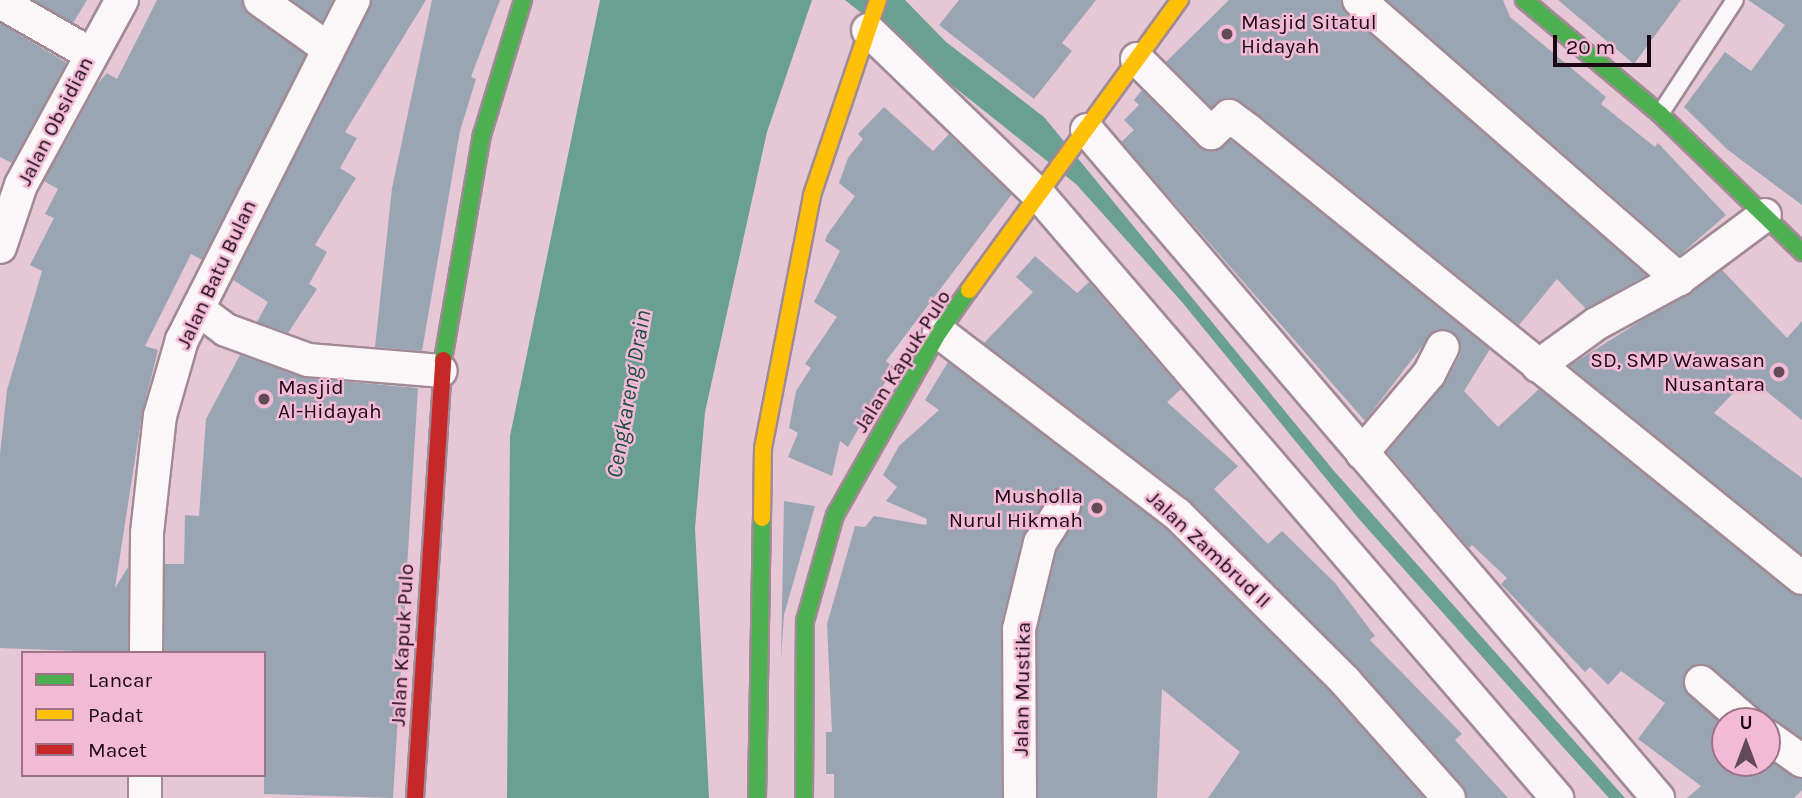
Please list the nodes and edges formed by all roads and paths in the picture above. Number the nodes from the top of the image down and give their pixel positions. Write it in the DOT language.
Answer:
graph roads {
  1 [pos="122,0"];
  2 [pos="260,0"];
  3 [pos="354,0"];
  4 [pos="523,0"];
  5 [pos="878,0"];
  6 [pos="1180,0"];
  7 [pos="1359,0"];
  8 [pos="1524,0"];
  9 [pos="1735,0"];
  10 [pos="0,2"];
  11 [pos="869,26"];
  12 [pos="326,47"];
  13 [pos="89,53"];
  14 [pos="1138,59"];
  15 [pos="1660,114"];
  16 [pos="1081,138"];
  17 [pos="10,179"];
  18 [pos="1049,184"];
  19 [pos="1765,215"];
  20 [pos="0,247"];
  21 [pos="1802,252"];
  22 [pos="1679,279"];
  23 [pos="198,309"];
  24 [pos="939,332"];
  25 [pos="1443,347"];
  26 [pos="1538,366"];
  27 [pos="441,371"];
  28 [pos="1362,453"];
  29 [pos="1064,505"];
  30 [pos="1802,578"];
  31 [pos="146,651"];
  32 [pos="1701,682"];
  33 [pos="1730,707"];
  34 [pos="1781,746"];
  35 [pos="1802,761"];
  36 [pos="145,777"];
  37 [pos="145,798"];
  38 [pos="415,798"];
  39 [pos="757,798"];
  40 [pos="804,798"];
  41 [pos="1020,798"];
  42 [pos="1449,798"];
  43 [pos="1557,798"];
  44 [pos="1658,798"];
  1 -- 13 [label="street, Jalan Obsidian"];
  2 -- 12 [label="street"];
  3 -- 12 [label="street, Jalan Batu Bulan"];
  4 -- 27 [label="main road, Jalan Kapuk Pulo"];
  5 -- 11 [label="main road"];
  6 -- 14 [label="main road, Jalan Kapuk Pulo"];
  7 -- 22 [label="street"];
  8 -- 15 [label="main road"];
  9 -- 15 [label="lane"];
  10 -- 13 [label="street"];
  11 -- 18 [label="street"];
  11 -- 39 [label="main road"];
  12 -- 23 [label="street, Jalan Batu Bulan"];
  13 -- 17 [label="street, Jalan Obsidian"];
  14 -- 16 [label="main road, Jalan Kapuk Pulo"];
  14 -- 26 [label="street"];
  15 -- 19 [label="main road"];
  16 -- 18 [label="main road, Jalan Kapuk Pulo"];
  16 -- 28 [label="street"];
  17 -- 20 [label="street, Jalan Obsidian"];
  18 -- 24 [label="main road, Jalan Kapuk Pulo"];
  18 -- 43 [label="street"];
  19 -- 21 [label="main road"];
  19 -- 22 [label="street"];
  22 -- 26 [label="street"];
  23 -- 27 [label="street"];
  23 -- 31 [label="street, Jalan Batu Bulan"];
  24 -- 40 [label="main road, Jalan Kapuk Pulo"];
  24 -- 42 [label="street, Jalan Zambrud II"];
  25 -- 28 [label="street"];
  26 -- 30 [label="street"];
  27 -- 38 [label="main road, Jalan Kapuk Pulo"];
  28 -- 44 [label="street"];
  29 -- 41 [label="street, Jalan Mustika"];
  32 -- 33 [label="street"];
  34 -- 35 [label="street"];
  36 -- 37 [label="street"];
}
